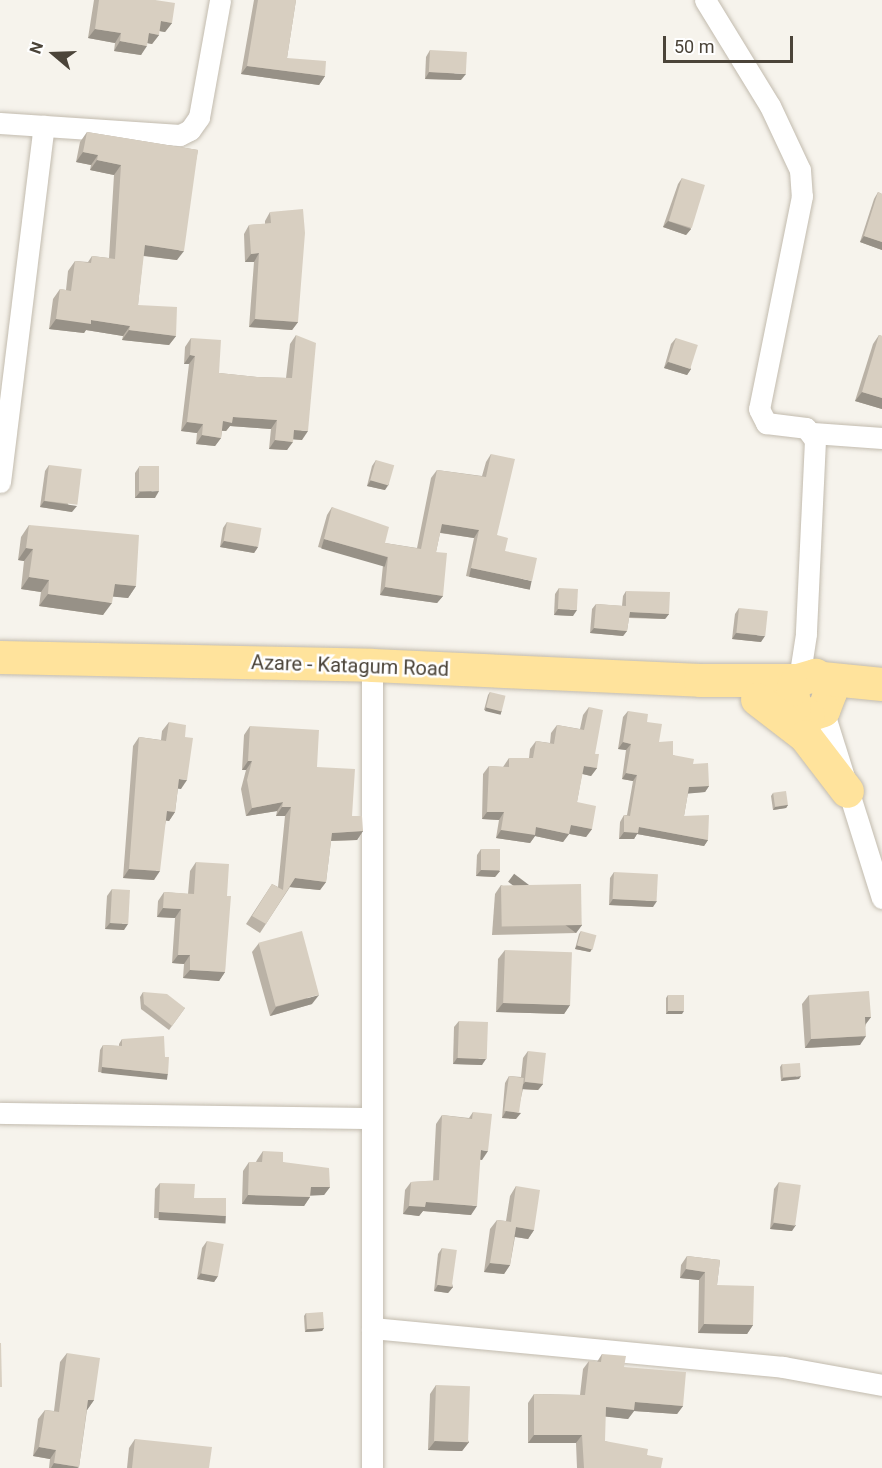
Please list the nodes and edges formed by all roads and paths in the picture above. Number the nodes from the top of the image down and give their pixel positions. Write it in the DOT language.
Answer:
graph roads {
  1 [pos="220,0"];
  2 [pos="705,0"];
  3 [pos="0,123"];
  4 [pos="44,126"];
  5 [pos="813,433"];
  6 [pos="882,438"];
  7 [pos="0,482"];
  8 [pos="0,657"];
  9 [pos="372,665"];
  10 [pos="700,680"];
  11 [pos="882,684"];
  12 [pos="812,691"];
  13 [pos="882,696"];
  14 [pos="757,699"];
  15 [pos="847,791"];
  16 [pos="882,898"];
  17 [pos="0,1113"];
  18 [pos="372,1118"];
  19 [pos="372,1328"];
  20 [pos="882,1385"];
  21 [pos="372,1468"];
  1 -- 4 [label="street"];
  2 -- 5 [label="street"];
  3 -- 4 [label="street"];
  4 -- 7 [label="street"];
  5 -- 6 [label="street"];
  5 -- 12 [label="street"];
  8 -- 9 [label="main road, Azare - Katagum Road"];
  9 -- 10 [label="main road, Azare - Katagum Road"];
  9 -- 18 [label="street"];
  10 -- 12 [label="main road, Azare - Katagum Road"];
  10 -- 14 [label="main road, Azare - Katagum Road"];
  11 -- 12 [label="main road, Azare - Katagum Road"];
  12 -- 13 [label="main road, Azare - Katagum Road"];
  12 -- 14 [label="main road, Azare - Katagum Road"];
  12 -- 15 [label="street"];
  14 -- 15 [label="main road"];
  15 -- 16 [label="street"];
  17 -- 18 [label="street"];
  18 -- 19 [label="street"];
  19 -- 20 [label="street"];
  19 -- 21 [label="street"];
}
